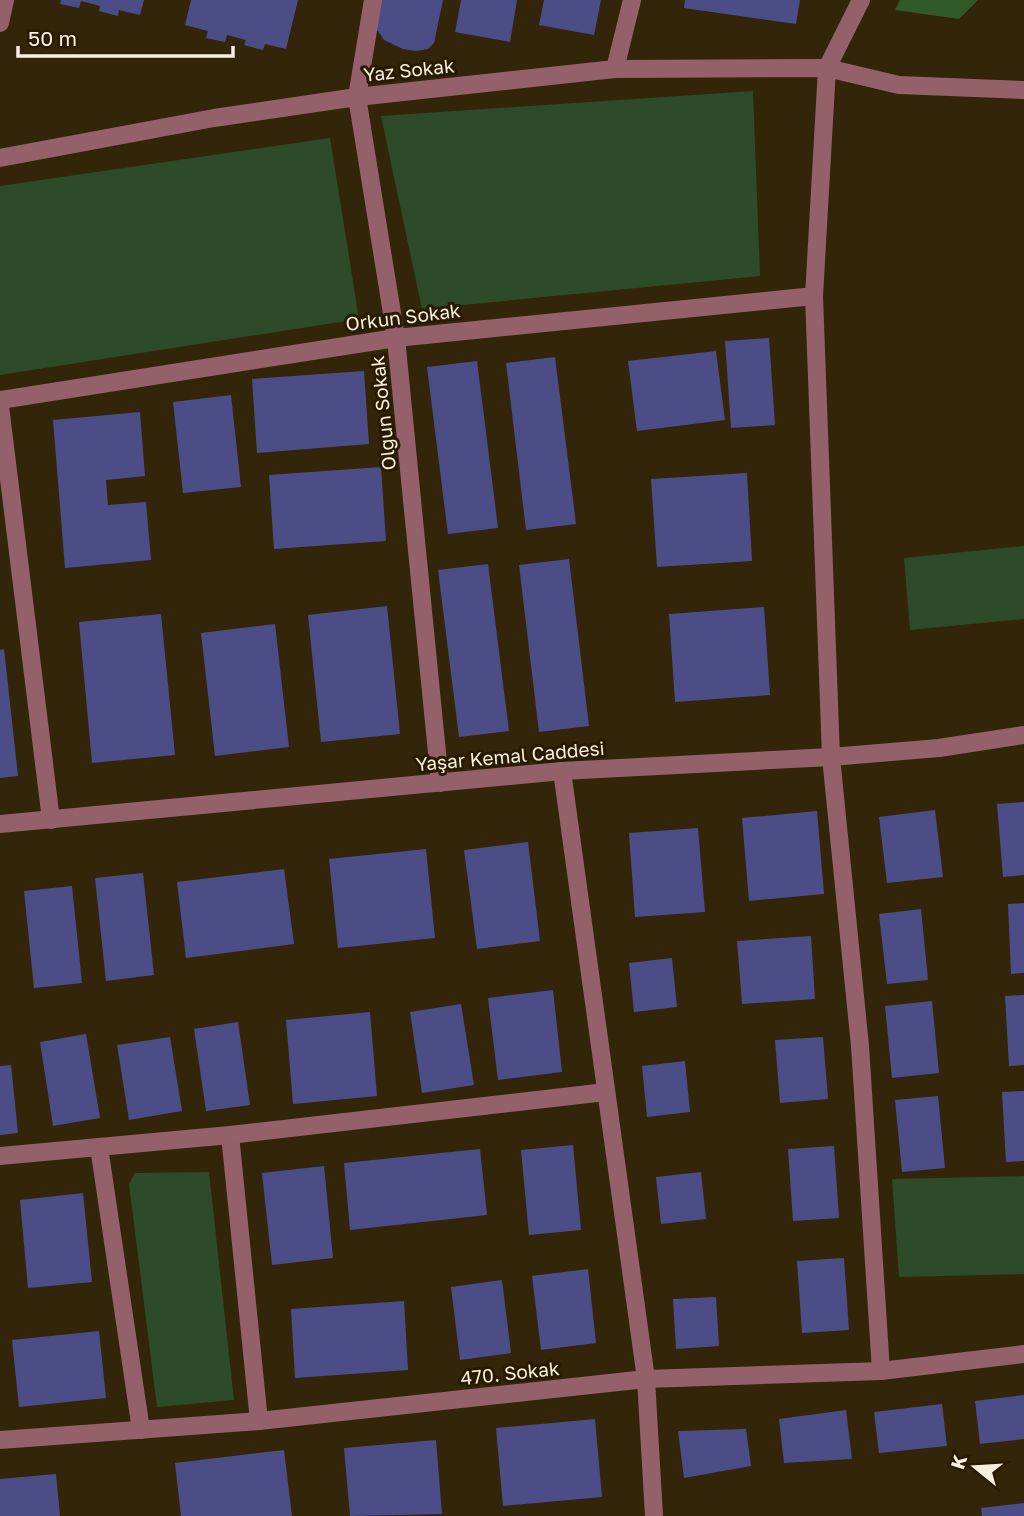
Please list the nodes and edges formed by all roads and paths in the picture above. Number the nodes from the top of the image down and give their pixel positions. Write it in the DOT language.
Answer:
graph roads {
  1 [pos="5,0"];
  2 [pos="373,0"];
  3 [pos="632,0"];
  4 [pos="861,0"];
  5 [pos="0,23"];
  6 [pos="827,68"];
  7 [pos="615,69"];
  8 [pos="1024,90"];
  9 [pos="357,97"];
  10 [pos="0,158"];
  11 [pos="814,296"];
  12 [pos="396,338"];
  13 [pos="0,400"];
  14 [pos="0,407"];
  15 [pos="1024,734"];
  16 [pos="831,757"];
  17 [pos="562,771"];
  18 [pos="440,783"];
  19 [pos="51,820"];
  20 [pos="0,824"];
  21 [pos="606,1092"];
  22 [pos="230,1135"];
  23 [pos="99,1147"];
  24 [pos="0,1156"];
  25 [pos="1024,1354"];
  26 [pos="881,1371"];
  27 [pos="646,1379"];
  28 [pos="259,1421"];
  29 [pos="141,1430"];
  30 [pos="0,1440"];
  31 [pos="654,1516"];
  1 -- 5 [label="street"];
  2 -- 9 [label="street, Olgun Sokak"];
  3 -- 7 [label="street"];
  4 -- 6 [label="street"];
  6 -- 7 [label="street, Yaz Sokak"];
  6 -- 8 [label="street, Yaz Sokak"];
  6 -- 11 [label="street"];
  7 -- 9 [label="street, Yaz Sokak"];
  9 -- 10 [label="street, Yaz Sokak"];
  9 -- 12 [label="street, Olgun Sokak"];
  11 -- 12 [label="street, Orkun Sokak"];
  11 -- 16 [label="street"];
  12 -- 13 [label="street, Orkun Sokak"];
  12 -- 18 [label="street, Olgun Sokak"];
  14 -- 19 [label="street"];
  15 -- 16 [label="street, Yaşar Kemal Caddesi"];
  16 -- 17 [label="street, Yaşar Kemal Caddesi"];
  16 -- 26 [label="street"];
  17 -- 18 [label="street, Yaşar Kemal Caddesi"];
  17 -- 21 [label="street"];
  18 -- 19 [label="street, Yaşar Kemal Caddesi"];
  19 -- 20 [label="street, Yaşar Kemal Caddesi"];
  21 -- 22 [label="street"];
  21 -- 27 [label="street"];
  22 -- 23 [label="street"];
  22 -- 28 [label="street"];
  23 -- 24 [label="street"];
  23 -- 29 [label="street"];
  25 -- 26 [label="street, 470. Sokak"];
  26 -- 27 [label="street, 470. Sokak"];
  27 -- 28 [label="street, 470. Sokak"];
  27 -- 31 [label="street"];
  28 -- 29 [label="street, 470. Sokak"];
  29 -- 30 [label="street, 470. Sokak"];
}
